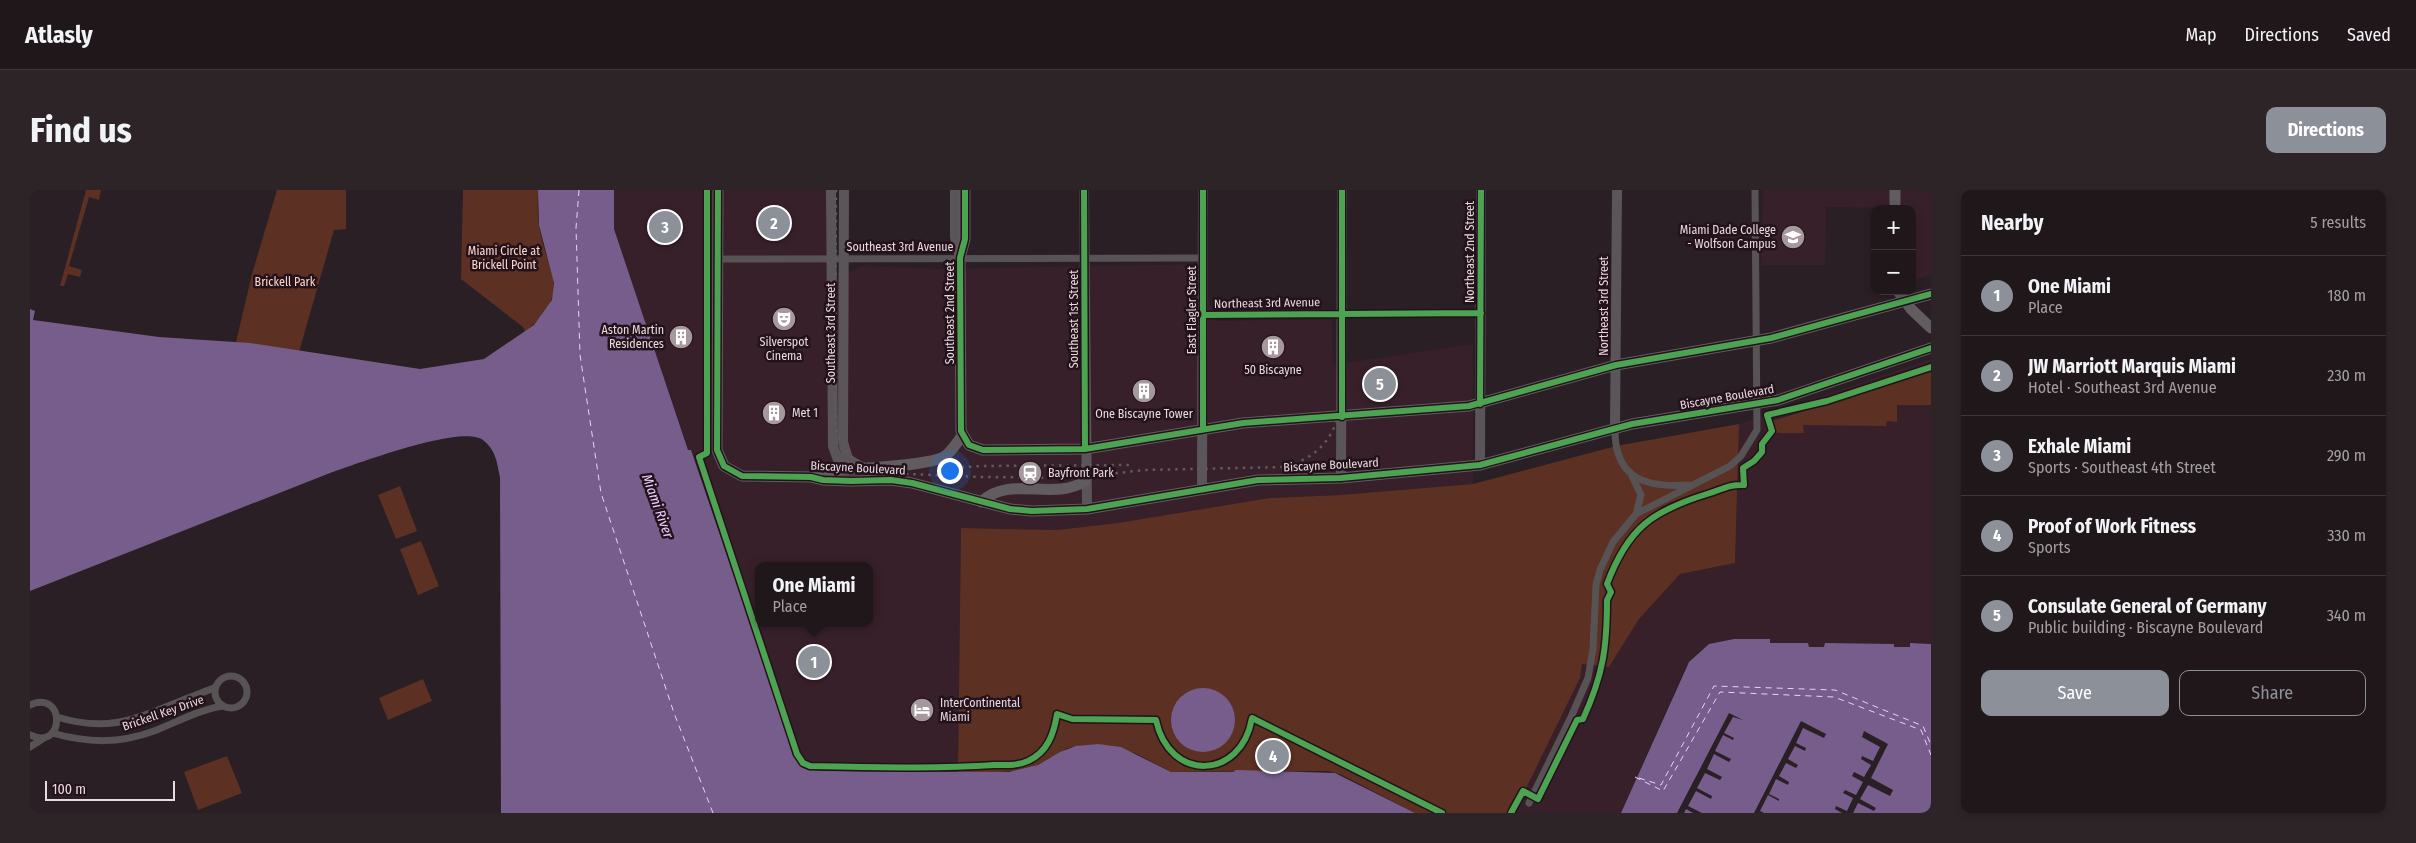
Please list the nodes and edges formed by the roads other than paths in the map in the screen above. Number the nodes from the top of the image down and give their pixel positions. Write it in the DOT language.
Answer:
graph roads {
  1 [pos="718,190"];
  2 [pos="831,190"];
  3 [pos="844,190"];
  4 [pos="955,190"];
  5 [pos="965,190"];
  6 [pos="1084,190"];
  7 [pos="1203,190"];
  8 [pos="1342,190"];
  9 [pos="1481,190"];
  10 [pos="1617,190"];
  11 [pos="1755,190"];
  12 [pos="1895,190"];
  13 [pos="1895,205"];
  14 [pos="831,258"];
  15 [pos="844,258"];
  16 [pos="960,258"];
  17 [pos="1203,258"];
  18 [pos="717,259"];
  19 [pos="1085,259"];
  20 [pos="1931,294"];
  21 [pos="1901,296"];
  22 [pos="1342,313"];
  23 [pos="1481,313"];
  24 [pos="1203,315"];
  25 [pos="1931,328"];
  26 [pos="1755,342"];
  27 [pos="1931,348"];
  28 [pos="1616,365"];
  29 [pos="1480,404"];
  30 [pos="1757,404"];
  31 [pos="1342,417"];
  32 [pos="1615,428"];
  33 [pos="1203,429"];
  34 [pos="962,436"];
  35 [pos="1085,449"];
  36 [pos="1480,465"];
  37 [pos="862,467"];
  38 [pos="848,469"];
  39 [pos="1632,476"];
  40 [pos="810,477"];
  41 [pos="1340,478"];
  42 [pos="875,479"];
  43 [pos="1086,481"];
  44 [pos="1692,484"];
  45 [pos="1202,490"];
  46 [pos="980,502"];
  47 [pos="1087,509"];
  48 [pos="1636,514"];
  49 [pos="216,687"];
  50 [pos="31,703"];
  51 [pos="223,706"];
  52 [pos="57,717"];
  53 [pos="30,735"];
  54 [pos="49,735"];
  55 [pos="30,747"];
  56 [pos="1528,802"];
  1 -- 18 [label="main road"];
  2 -- 14 [label="street, Southeast 3rd Street"];
  3 -- 15 [label="street, Southeast 3rd Street"];
  4 -- 16 [label="street, Southeast 2nd Street"];
  5 -- 16 [label="main road, Southeast 2nd Street"];
  6 -- 19 [label="street, Southeast 1st Street"];
  7 -- 17 [label="street, East Flagler Street"];
  8 -- 22 [label="street"];
  9 -- 23 [label="street, Northeast 2nd Street"];
  10 -- 28 [label="street, Northeast 3rd Street"];
  11 -- 26 [label="street"];
  12 -- 13 [label="main road"];
  14 -- 15 [label="street, Southeast 3rd Avenue"];
  14 -- 18 [label="street, Southeast 3rd Avenue"];
  14 -- 38 [label="street, Southeast 3rd Street"];
  15 -- 16 [label="street, Southeast 3rd Avenue"];
  15 -- 37 [label="street, Southeast 3rd Street"];
  16 -- 19 [label="street, Southeast 3rd Avenue"];
  16 -- 34 [label="main road, Southeast 2nd Street"];
  17 -- 19 [label="street, Southeast 3rd Avenue"];
  17 -- 24 [label="street, East Flagler Street"];
  18 -- 40 [label="main road, Biscayne Boulevard"];
  19 -- 35 [label="street, Southeast 1st Street"];
  20 -- 21 [label="main road"];
  21 -- 25 [label="main road"];
  21 -- 26 [label="main road"];
  22 -- 23 [label="street, Northeast 3rd Avenue"];
  22 -- 24 [label="street, Northeast 3rd Avenue"];
  22 -- 31 [label="street"];
  23 -- 29 [label="street, Northeast 2nd Street"];
  24 -- 33 [label="street, East Flagler Street"];
  26 -- 28 [label="main road"];
  26 -- 30 [label="street"];
  27 -- 30 [label="main road, Biscayne Boulevard"];
  28 -- 29 [label="main road"];
  28 -- 32 [label="street, Northeast 3rd Street"];
  29 -- 31 [label="main road"];
  29 -- 36 [label="street, Northeast 2nd Street"];
  30 -- 32 [label="main road, Biscayne Boulevard"];
  30 -- 44 [label="street"];
  31 -- 33 [label="main road"];
  31 -- 41 [label="street"];
  32 -- 36 [label="main road, Biscayne Boulevard"];
  32 -- 39 [label="street, Northeast 3rd Street"];
  33 -- 35 [label="main road"];
  33 -- 45 [label="street, East Flagler Street"];
  34 -- 35 [label="main road"];
  34 -- 37 [label="main road"];
  35 -- 43 [label="street, Southeast 1st Street"];
  36 -- 41 [label="main road, Biscayne Boulevard"];
  37 -- 38 [label="main road"];
  38 -- 40 [label="main road"];
  38 -- 42 [label="main road"];
  39 -- 44 [label="street"];
  39 -- 48 [label="street, Northeast 3rd Street"];
  40 -- 42 [label="main road, Biscayne Boulevard"];
  41 -- 45 [label="main road, Biscayne Boulevard"];
  42 -- 46 [label="main road, Biscayne Boulevard"];
  43 -- 46 [label="main road"];
  43 -- 47 [label="street, Southeast 1st Street"];
  44 -- 48 [label="street"];
  45 -- 47 [label="main road, Biscayne Boulevard"];
  46 -- 47 [label="main road, Biscayne Boulevard"];
  48 -- 56 [label="street"];
  49 -- 51 [label="street"];
  49 -- 51 [label="street"];
  49 -- 52 [label="street, Brickell Key Drive"];
  50 -- 52 [label="street"];
  51 -- 54 [label="street, Brickell Key Drive"];
  52 -- 54 [label="street"];
  53 -- 54 [label="street, Brickell Key Drive"];
  54 -- 55 [label="street"];
}
